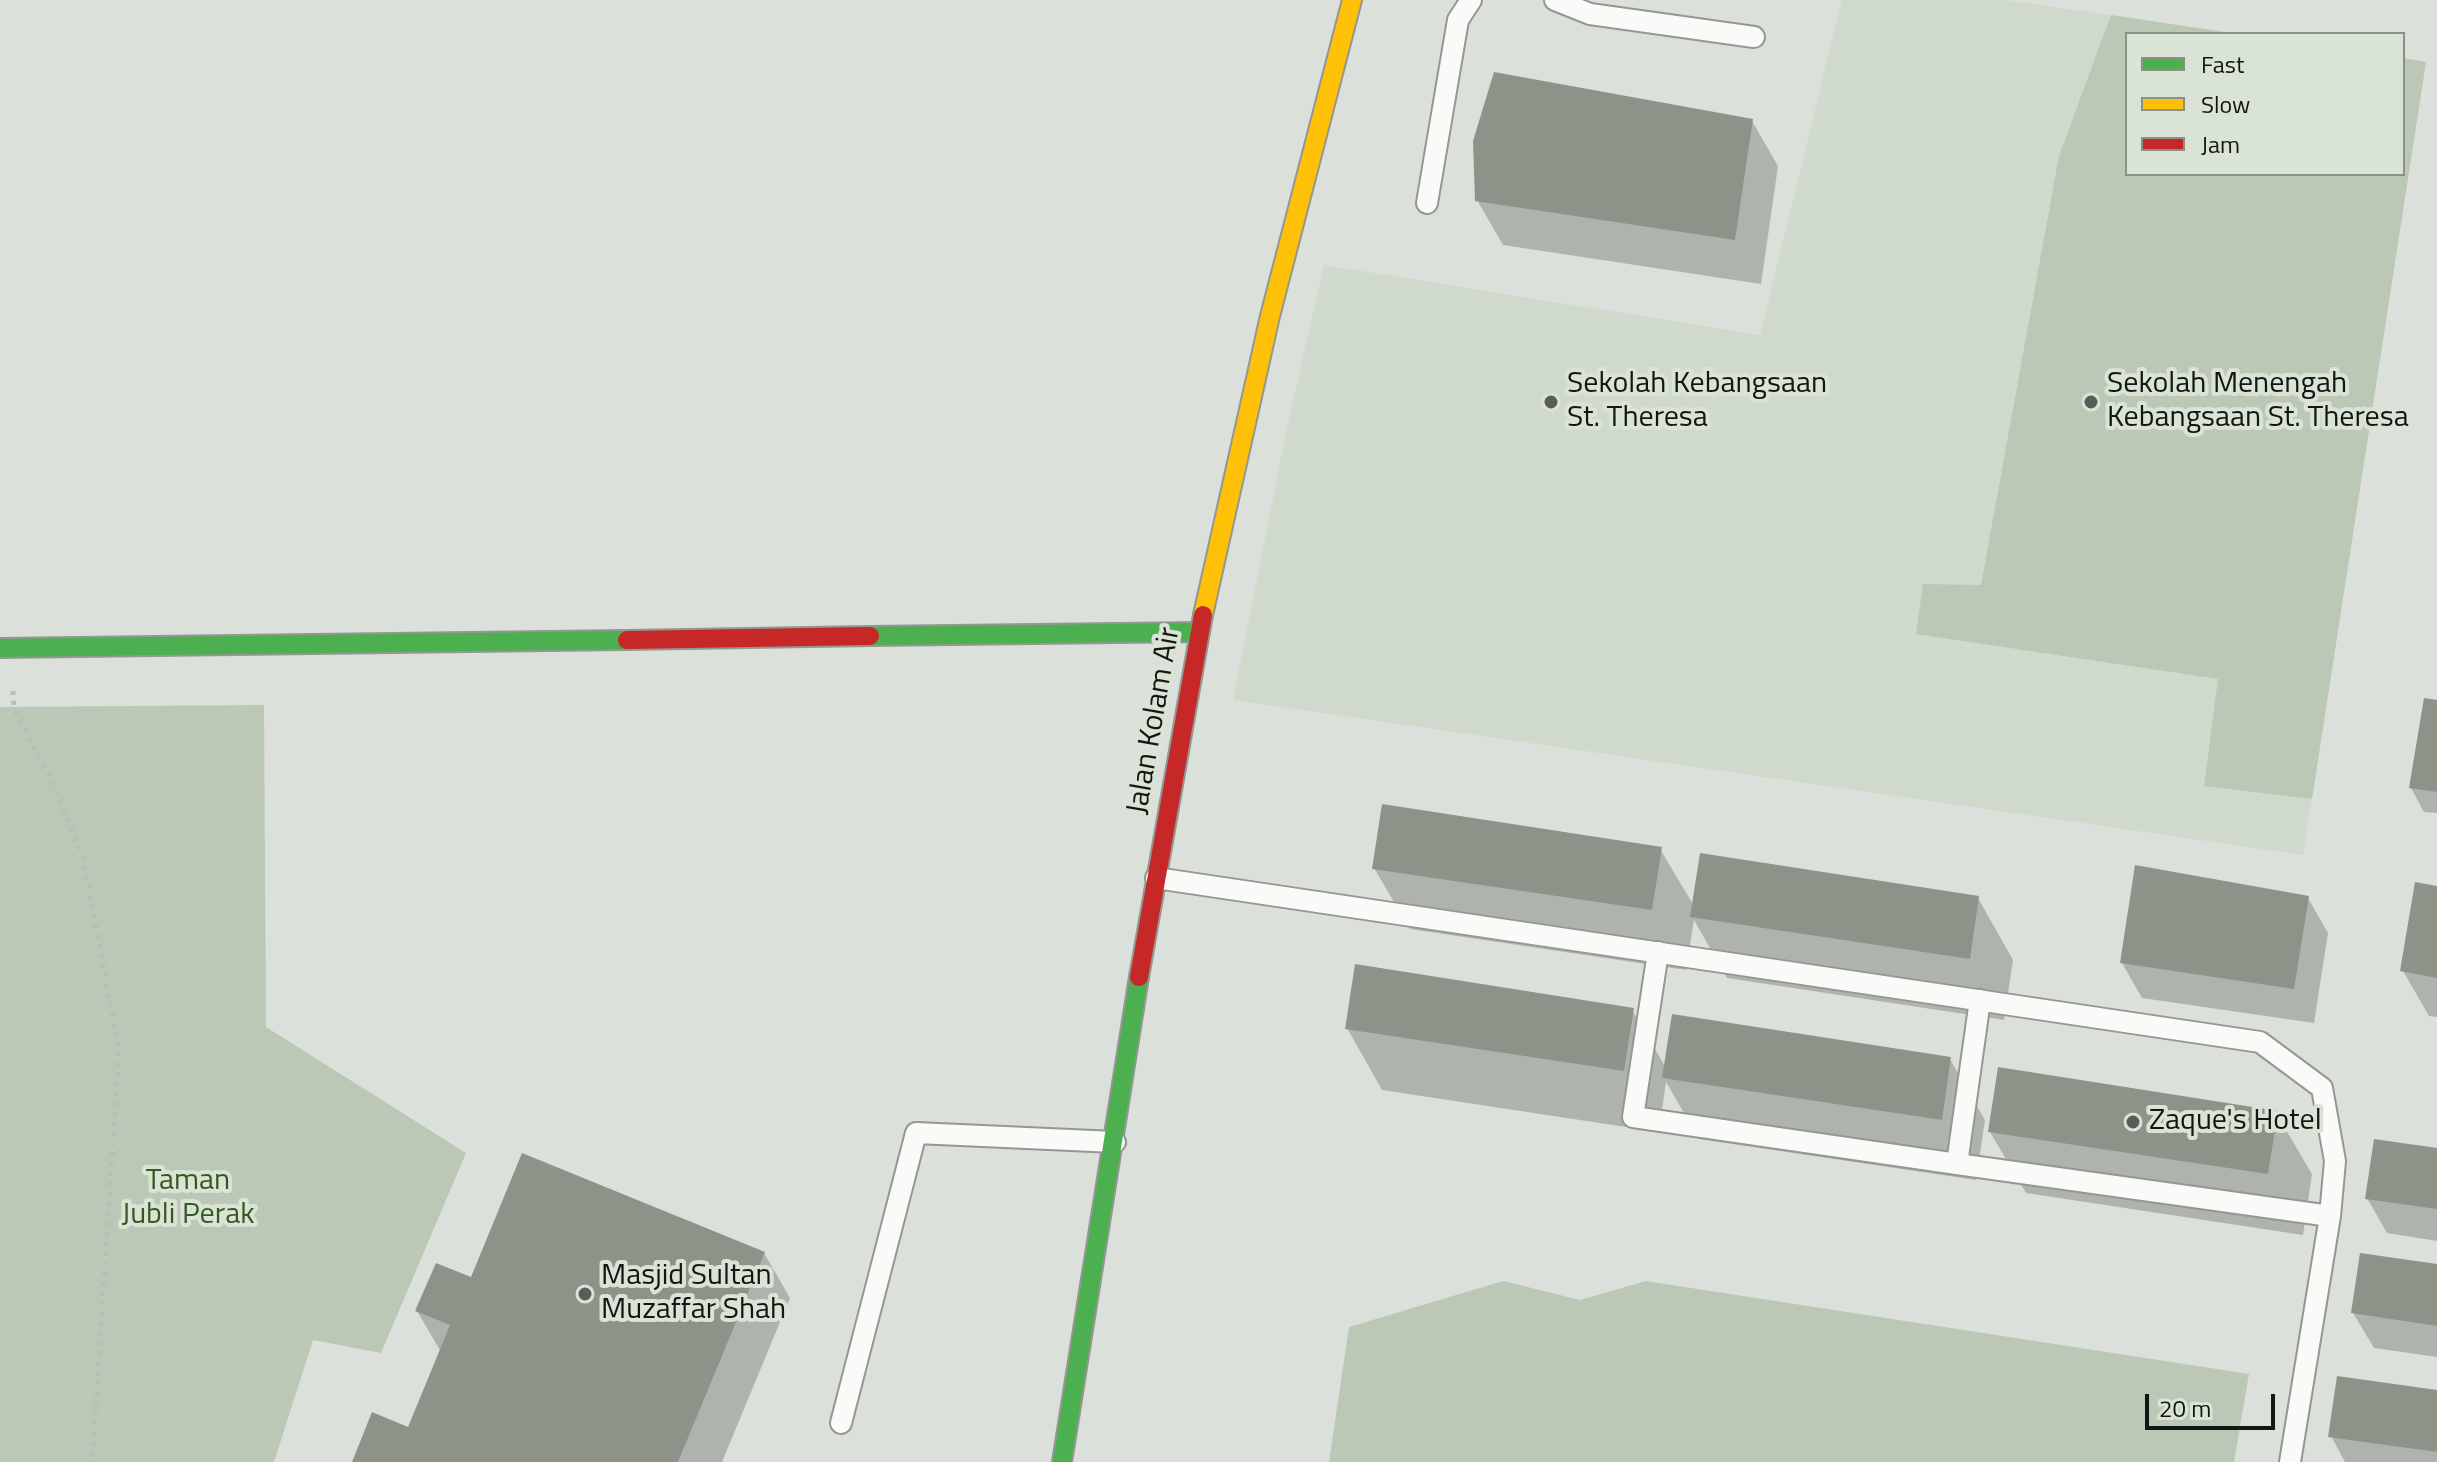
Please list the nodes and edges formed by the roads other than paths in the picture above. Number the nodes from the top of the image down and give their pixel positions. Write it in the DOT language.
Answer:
graph roads {
  1 [pos="1352,0"];
  2 [pos="1471,0"];
  3 [pos="1555,0"];
  4 [pos="1754,37"];
  5 [pos="1427,203"];
  6 [pos="1199,632"];
  7 [pos="5,648"];
  8 [pos="1156,878"];
  9 [pos="1658,952"];
  10 [pos="1980,1000"];
  11 [pos="1115,1142"];
  12 [pos="1957,1164"];
  13 [pos="2330,1216"];
  14 [pos="841,1423"];
  15 [pos="1062,1462"];
  16 [pos="2290,1462"];
  1 -- 6 [label="main road, Jalan Kolam Air"];
  2 -- 5 [label="lane"];
  3 -- 4 [label="lane"];
  6 -- 7 [label="main road"];
  6 -- 8 [label="main road, Jalan Kolam Air"];
  8 -- 9 [label="lane"];
  8 -- 11 [label="main road, Jalan Kolam Air"];
  9 -- 10 [label="lane"];
  9 -- 12 [label="lane"];
  10 -- 12 [label="lane"];
  10 -- 13 [label="lane"];
  11 -- 14 [label="lane"];
  11 -- 15 [label="main road, Jalan Kolam Air"];
  12 -- 13 [label="lane"];
  13 -- 16 [label="lane"];
}
